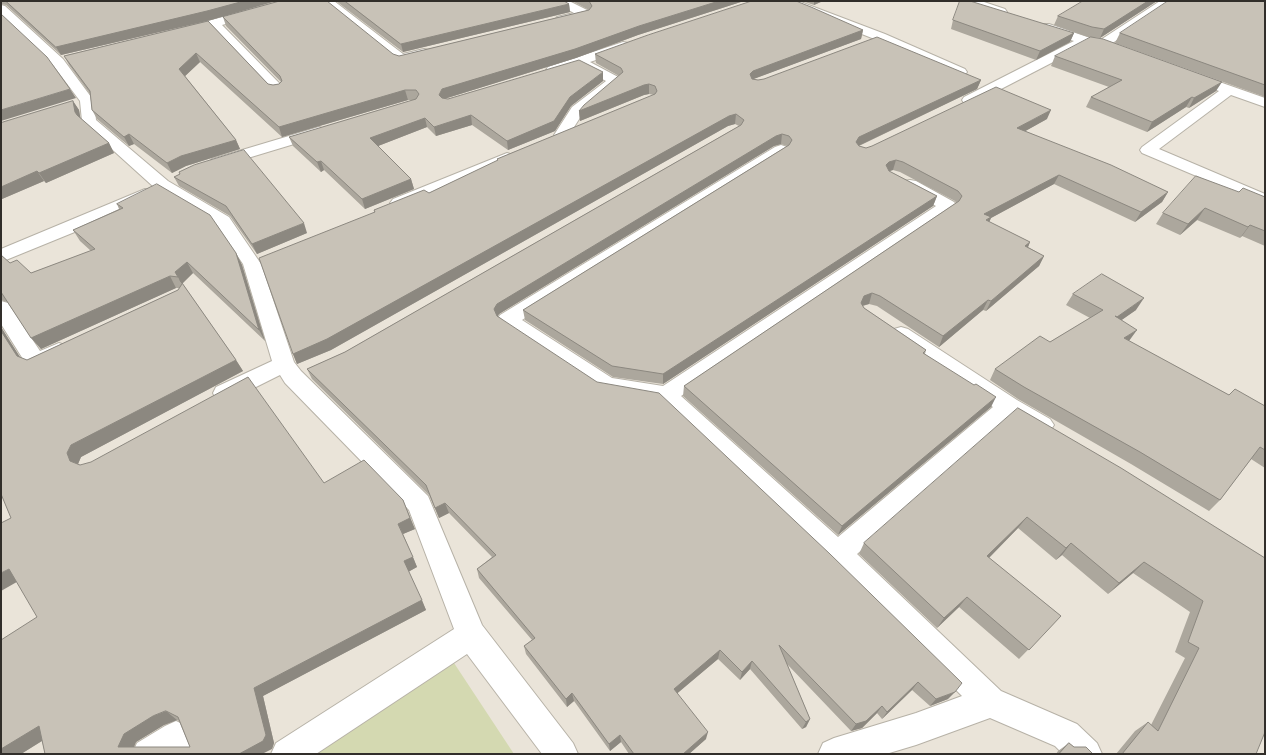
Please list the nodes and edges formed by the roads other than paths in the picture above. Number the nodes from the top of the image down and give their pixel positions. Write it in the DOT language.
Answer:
graph roads {
  1 [pos="295,1"];
  2 [pos="327,1"];
  3 [pos="560,1"];
  4 [pos="787,1"];
  5 [pos="970,1"];
  6 [pos="1168,1"];
  7 [pos="825,4"];
  8 [pos="1,9"];
  9 [pos="810,10"];
  10 [pos="1013,16"];
  11 [pos="1035,23"];
  12 [pos="215,24"];
  13 [pos="548,24"];
  14 [pos="170,35"];
  15 [pos="881,37"];
  16 [pos="636,41"];
  17 [pos="1085,41"];
  18 [pos="867,43"];
  19 [pos="1102,44"];
  20 [pos="438,50"];
  21 [pos="1124,52"];
  22 [pos="581,62"];
  23 [pos="1177,71"];
  24 [pos="544,73"];
  25 [pos="995,88"];
  26 [pos="277,89"];
  27 [pos="1229,90"];
  28 [pos="1265,103"];
  29 [pos="954,108"];
  30 [pos="584,126"];
  31 [pos="329,129"];
  32 [pos="781,150"];
  33 [pos="518,153"];
  34 [pos="208,165"];
  35 [pos="892,176"];
  36 [pos="171,180"];
  37 [pos="1265,200"];
  38 [pos="385,209"];
  39 [pos="1,256"];
  40 [pos="1,308"];
  41 [pos="882,321"];
  42 [pos="79,342"];
  43 [pos="295,370"];
  44 [pos="666,395"];
  45 [pos="207,402"];
  46 [pos="1009,406"];
  47 [pos="1062,437"];
  48 [pos="838,554"];
  49 [pos="471,635"];
  50 [pos="990,702"];
  51 [pos="148,754"];
  52 [pos="184,754"];
  53 [pos="287,754"];
  54 [pos="562,754"];
  55 [pos="834,754"];
  56 [pos="1086,754"];
  1 -- 12 [label="street"];
  2 -- 20 [label="street"];
  3 -- 13 [label="street"];
  4 -- 9 [label="street"];
  5 -- 10 [label="street"];
  6 -- 19 [label="street"];
  7 -- 9 [label="street"];
  8 -- 36 [label="street"];
  9 -- 15 [label="street"];
  11 -- 17 [label="street"];
  12 -- 14 [label="street"];
  12 -- 26 [label="street"];
  15 -- 18 [label="street"];
  15 -- 25 [label="street"];
  16 -- 22 [label="street"];
  17 -- 19 [label="street"];
  17 -- 25 [label="street"];
  19 -- 21 [label="street"];
  22 -- 24 [label="street"];
  22 -- 30 [label="street"];
  23 -- 27 [label="street"];
  25 -- 29 [label="street"];
  27 -- 28 [label="street"];
  27 -- 37 [label="street"];
  31 -- 34 [label="street"];
  32 -- 44 [label="street"];
  33 -- 38 [label="street"];
  35 -- 44 [label="street"];
  36 -- 39 [label="street"];
  36 -- 43 [label="street"];
  40 -- 42 [label="street"];
  41 -- 46 [label="street"];
  43 -- 45 [label="street"];
  43 -- 49 [label="street"];
  44 -- 48 [label="street"];
  46 -- 47 [label="street"];
  46 -- 48 [label="street"];
  48 -- 50 [label="street"];
  49 -- 53 [label="street"];
  49 -- 54 [label="street"];
  50 -- 55 [label="street"];
  50 -- 56 [label="street"];
  51 -- 52 [label="street"];
}
